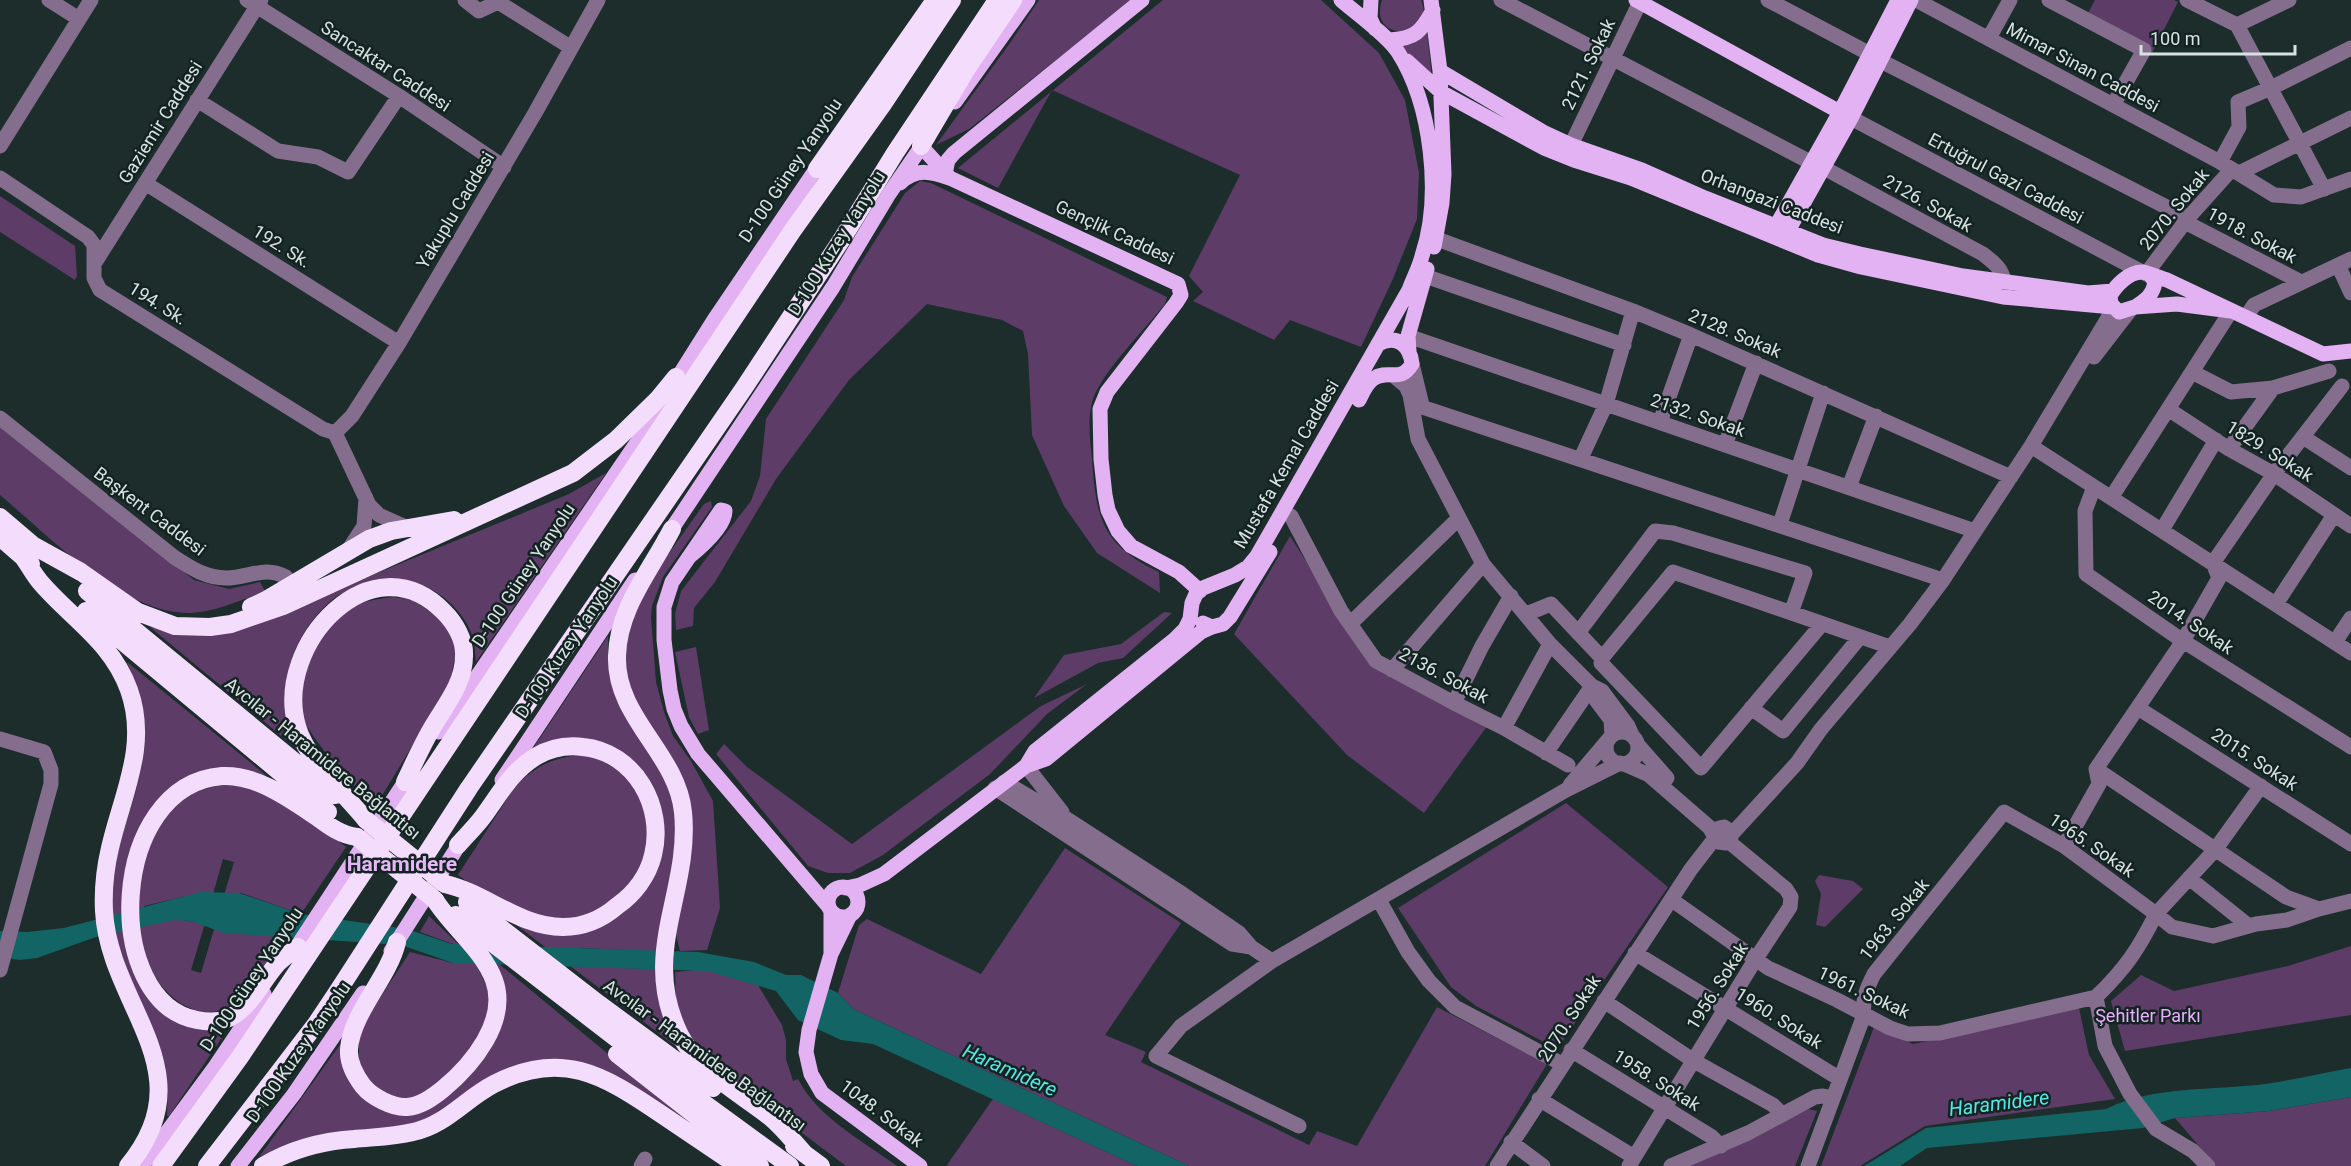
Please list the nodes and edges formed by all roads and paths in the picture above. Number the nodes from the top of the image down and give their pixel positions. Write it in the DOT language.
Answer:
graph roads {
  1 [pos="49,0"];
  2 [pos="91,0"];
  3 [pos="465,0"];
  4 [pos="598,0"];
  5 [pos="926,0"];
  6 [pos="935,0"];
  7 [pos="951,0"];
  8 [pos="997,0"];
  9 [pos="1013,0"];
  10 [pos="1028,0"];
  11 [pos="1142,0"];
  12 [pos="1341,0"];
  13 [pos="1371,0"];
  14 [pos="1501,0"];
  15 [pos="1768,0"];
  16 [pos="1898,0"];
  17 [pos="1911,0"];
  18 [pos="1916,0"];
  19 [pos="2010,0"];
  20 [pos="2049,0"];
  21 [pos="2187,0"];
  22 [pos="2289,0"];
  23 [pos="498,1"];
  24 [pos="1639,1"];
  25 [pos="255,2"];
  26 [pos="1432,5"];
  27 [pos="79,19"];
  28 [pos="2237,25"];
  29 [pos="1376,30"];
  30 [pos="1989,38"];
  31 [pos="1394,46"];
  32 [pos="570,47"];
  33 [pos="2351,48"];
  34 [pos="1875,57"];
  35 [pos="1612,58"];
  36 [pos="1440,71"];
  37 [pos="2271,88"];
  38 [pos="1441,92"];
  39 [pos="399,96"];
  40 [pos="197,100"];
  41 [pos="2113,105"];
  42 [pos="1846,115"];
  43 [pos="2351,118"];
  44 [pos="2301,143"];
  45 [pos="1571,145"];
  46 [pos="0,146"];
  47 [pos="921,147"];
  48 [pos="1818,166"];
  49 [pos="504,167"];
  50 [pos="2235,168"];
  51 [pos="817,170"];
  52 [pos="949,177"];
  53 [pos="0,178"];
  54 [pos="2351,179"];
  55 [pos="145,183"];
  56 [pos="2324,189"];
  57 [pos="890,194"];
  58 [pos="2187,220"];
  59 [pos="1778,234"];
  60 [pos="1437,239"];
  61 [pos="2345,262"];
  62 [pos="93,265"];
  63 [pos="2147,274"];
  64 [pos="1425,276"];
  65 [pos="2004,281"];
  66 [pos="2301,282"];
  67 [pos="2113,291"];
  68 [pos="2351,293"];
  69 [pos="2114,307"];
  70 [pos="2133,308"];
  71 [pos="1633,311"];
  72 [pos="2239,314"];
  73 [pos="1691,335"];
  74 [pos="399,343"];
  75 [pos="1624,345"];
  76 [pos="1377,346"];
  77 [pos="1410,350"];
  78 [pos="2351,351"];
  79 [pos="2323,354"];
  80 [pos="1756,363"];
  81 [pos="2192,372"];
  82 [pos="2329,372"];
  83 [pos="1391,375"];
  84 [pos="676,377"];
  85 [pos="2273,388"];
  86 [pos="2347,389"];
  87 [pos="1823,393"];
  88 [pos="1606,404"];
  89 [pos="1422,407"];
  90 [pos="2168,409"];
  91 [pos="1876,416"];
  92 [pos="0,418"];
  93 [pos="1660,422"];
  94 [pos="335,433"];
  95 [pos="2303,437"];
  96 [pos="1725,444"];
  97 [pos="2222,445"];
  98 [pos="2031,446"];
  99 [pos="1425,453"];
  100 [pos="1581,458"];
  101 [pos="2351,468"];
  102 [pos="1797,469"];
  103 [pos="2274,474"];
  104 [pos="2011,477"];
  105 [pos="1850,487"];
  106 [pos="2094,487"];
  107 [pos="366,498"];
  108 [pos="519,498"];
  109 [pos="2111,498"];
  110 [pos="2334,515"];
  111 [pos="1291,516"];
  112 [pos="0,517"];
  113 [pos="1458,519"];
  114 [pos="1780,524"];
  115 [pos="2351,525"];
  116 [pos="408,528"];
  117 [pos="672,529"];
  118 [pos="2162,530"];
  119 [pos="1975,531"];
  120 [pos="0,537"];
  121 [pos="349,549"];
  122 [pos="29,551"];
  123 [pos="689,557"];
  124 [pos="1482,564"];
  125 [pos="2213,564"];
  126 [pos="1943,580"];
  127 [pos="290,586"];
  128 [pos="1205,588"];
  129 [pos="1511,596"];
  130 [pos="2276,604"];
  131 [pos="1192,609"];
  132 [pos="1232,612"];
  133 [pos="1791,613"];
  134 [pos="1526,614"];
  135 [pos="2351,618"];
  136 [pos="1350,624"];
  137 [pos="1822,624"];
  138 [pos="175,626"];
  139 [pos="1212,627"];
  140 [pos="1578,633"];
  141 [pos="1860,637"];
  142 [pos="2183,641"];
  143 [pos="2335,642"];
  144 [pos="1550,644"];
  145 [pos="1890,647"];
  146 [pos="2351,653"];
  147 [pos="1602,658"];
  148 [pos="1392,670"];
  149 [pos="1592,686"];
  150 [pos="1454,703"];
  151 [pos="1751,708"];
  152 [pos="2138,708"];
  153 [pos="1504,728"];
  154 [pos="1610,737"];
  155 [pos="0,739"];
  156 [pos="1635,740"];
  157 [pos="2351,747"];
  158 [pos="1546,753"];
  159 [pos="1622,764"];
  160 [pos="1568,765"];
  161 [pos="1026,766"];
  162 [pos="2096,769"];
  163 [pos="405,782"];
  164 [pos="1000,785"];
  165 [pos="2261,786"];
  166 [pos="1566,790"];
  167 [pos="2004,812"];
  168 [pos="1067,819"];
  169 [pos="366,820"];
  170 [pos="1722,835"];
  171 [pos="357,837"];
  172 [pos="2351,844"];
  173 [pos="458,845"];
  174 [pos="2064,846"];
  175 [pos="2216,850"];
  176 [pos="797,868"];
  177 [pos="884,874"];
  178 [pos="2189,878"];
  179 [pos="445,884"];
  180 [pos="844,888"];
  181 [pos="1675,897"];
  182 [pos="435,900"];
  183 [pos="1379,900"];
  184 [pos="2351,902"];
  185 [pos="830,909"];
  186 [pos="2319,909"];
  187 [pos="854,911"];
  188 [pos="2156,914"];
  189 [pos="6,922"];
  190 [pos="2249,926"];
  191 [pos="398,942"];
  192 [pos="298,946"];
  193 [pos="1251,947"];
  194 [pos="1635,953"];
  195 [pos="831,954"];
  196 [pos="1755,960"];
  197 [pos="1272,961"];
  198 [pos="0,970"];
  199 [pos="530,973"];
  200 [pos="2096,998"];
  201 [pos="1604,1001"];
  202 [pos="1726,1009"];
  203 [pos="1864,1015"];
  204 [pos="1572,1050"];
  205 [pos="1694,1061"];
  206 [pos="1562,1064"];
  207 [pos="1840,1079"];
  208 [pos="1833,1098"];
  209 [pos="1539,1099"];
  210 [pos="1665,1108"];
  211 [pos="1782,1114"];
  212 [pos="1299,1126"];
  213 [pos="1511,1142"];
  214 [pos="1721,1146"];
  215 [pos="804,1154"];
  216 [pos="1631,1162"];
  217 [pos="128,1166"];
  218 [pos="141,1166"];
  219 [pos="161,1166"];
  220 [pos="207,1166"];
  221 [pos="238,1166"];
  222 [pos="263,1166"];
  223 [pos="738,1166"];
  224 [pos="760,1166"];
  225 [pos="790,1166"];
  226 [pos="821,1166"];
  227 [pos="920,1166"];
  228 [pos="1497,1166"];
  229 [pos="1543,1166"];
  230 [pos="1671,1166"];
  231 [pos="1808,1166"];
  232 [pos="2208,1166"];
  1 -- 27 [label="street"];
  2 -- 27 [label="street"];
  3 -- 23 [label="street"];
  4 -- 32 [label="street, Yakuplu Caddesi"];
  5 -- 51 [label="main road, D-100 Güney Yanyolu"];
  6 -- 51 [label="highway"];
  7 -- 219 [label="highway"];
  8 -- 220 [label="highway"];
  9 -- 47 [label="highway"];
  10 -- 47 [label="main road, D-100 Kuzey Yanyolu"];
  11 -- 52 [label="main road"];
  12 -- 29 [label="main road"];
  13 -- 29 [label="main road"];
  14 -- 35 [label="street, 2126. Sokak"];
  15 -- 34 [label="street, 1918. Sokak"];
  16 -- 34 [label="main road"];
  17 -- 34 [label="main road"];
  18 -- 30 [label="street, Mimar Sinan Caddesi"];
  19 -- 30 [label="street"];
  20 -- 41 [label="street"];
  21 -- 28 [label="street"];
  22 -- 28 [label="street"];
  23 -- 32 [label="street"];
  24 -- 35 [label="street, 2121. Sokak"];
  24 -- 42 [label="main road, Ertuğrul Gazi Caddesi"];
  25 -- 39 [label="street, Sancaktar Caddesi"];
  25 -- 40 [label="street, Gaziemir Caddesi"];
  26 -- 31 [label="main road"];
  26 -- 36 [label="main road"];
  27 -- 46 [label="street"];
  28 -- 37 [label="street"];
  29 -- 31 [label="main road"];
  30 -- 41 [label="street, Mimar Sinan Caddesi"];
  31 -- 38 [label="main road"];
  31 -- 76 [label="main road, Mustafa Kemal Caddesi"];
  32 -- 49 [label="street, Yakuplu Caddesi"];
  33 -- 37 [label="street"];
  34 -- 42 [label="main road"];
  34 -- 58 [label="street, 1918. Sokak"];
  35 -- 45 [label="street, 2121. Sokak"];
  35 -- 48 [label="street, 2126. Sokak"];
  36 -- 38 [label="main road"];
  36 -- 45 [label="main road, Orhangazi Caddesi"];
  37 -- 44 [label="street"];
  37 -- 50 [label="street"];
  38 -- 59 [label="main road"];
  38 -- 60 [label="main road"];
  39 -- 40 [label="street"];
  39 -- 49 [label="street, Sancaktar Caddesi"];
  40 -- 55 [label="street, Gaziemir Caddesi"];
  41 -- 50 [label="street, Mimar Sinan Caddesi"];
  42 -- 48 [label="main road"];
  42 -- 63 [label="street, Ertuğrul Gazi Caddesi"];
  43 -- 44 [label="street"];
  44 -- 50 [label="street"];
  44 -- 56 [label="street"];
  45 -- 59 [label="main road, Orhangazi Caddesi"];
  47 -- 52 [label="main road"];
  47 -- 57 [label="main road, D-100 Kuzey Yanyolu"];
  48 -- 59 [label="main road"];
  48 -- 65 [label="street, 2126. Sokak"];
  49 -- 74 [label="street, Yakuplu Caddesi"];
  50 -- 56 [label="street, Mimar Sinan Caddesi"];
  50 -- 58 [label="street, 2070. Sokak"];
  51 -- 84 [label="main road, D-100 Güney Yanyolu"];
  52 -- 57 [label="main road"];
  52 -- 128 [label="main road, Gençlik Caddesi"];
  53 -- 62 [label="street, 194. Sk."];
  54 -- 56 [label="street, Mimar Sinan Caddesi"];
  55 -- 62 [label="street, Gaziemir Caddesi"];
  55 -- 74 [label="street, 192. Sk."];
  57 -- 117 [label="main road, D-100 Kuzey Yanyolu"];
  58 -- 63 [label="street, 2070. Sokak"];
  58 -- 66 [label="street, 1918. Sokak"];
  59 -- 65 [label="main road, Orhangazi Caddesi"];
  59 -- 69 [label="main road"];
  60 -- 64 [label="main road"];
  60 -- 71 [label="street, 2128. Sokak"];
  61 -- 66 [label="street"];
  61 -- 68 [label="street"];
  62 -- 94 [label="street, 194. Sk."];
  63 -- 67 [label="main road"];
  63 -- 70 [label="main road"];
  63 -- 72 [label="main road"];
  64 -- 75 [label="street"];
  64 -- 77 [label="main road"];
  65 -- 67 [label="main road, Orhangazi Caddesi"];
  66 -- 72 [label="street"];
  67 -- 69 [label="main road"];
  69 -- 70 [label="main road"];
  69 -- 98 [label="street"];
  70 -- 72 [label="main road"];
  70 -- 98 [label="street"];
  71 -- 73 [label="street, 2128. Sokak"];
  71 -- 75 [label="street"];
  72 -- 79 [label="main road"];
  72 -- 81 [label="street"];
  73 -- 80 [label="street, 2128. Sokak"];
  73 -- 93 [label="street"];
  74 -- 94 [label="street, Yakuplu Caddesi"];
  75 -- 88 [label="street"];
  76 -- 77 [label="main road"];
  76 -- 83 [label="main road"];
  76 -- 128 [label="main road, Mustafa Kemal Caddesi"];
  77 -- 83 [label="main road"];
  77 -- 88 [label="street, 2132. Sokak"];
  77 -- 89 [label="street"];
  78 -- 79 [label="main road"];
  79 -- 82 [label="street"];
  80 -- 87 [label="street, 2128. Sokak"];
  80 -- 96 [label="street"];
  81 -- 85 [label="street"];
  81 -- 90 [label="street"];
  82 -- 85 [label="street"];
  82 -- 86 [label="street"];
  83 -- 99 [label="street"];
  83 -- 111 [label="main road, Mustafa Kemal Caddesi"];
  84 -- 108 [label="highway"];
  84 -- 163 [label="main road, D-100 Güney Yanyolu"];
  85 -- 97 [label="street"];
  86 -- 95 [label="street"];
  87 -- 91 [label="street, 2128. Sokak"];
  87 -- 102 [label="street"];
  88 -- 93 [label="street, 2132. Sokak"];
  88 -- 100 [label="street"];
  89 -- 99 [label="street"];
  89 -- 100 [label="street"];
  90 -- 97 [label="street, 1829. Sokak"];
  90 -- 109 [label="street"];
  91 -- 104 [label="street, 2128. Sokak"];
  91 -- 105 [label="street"];
  92 -- 127 [label="street, Başkent Caddesi"];
  93 -- 96 [label="street, 2132. Sokak"];
  94 -- 107 [label="street"];
  95 -- 101 [label="street"];
  95 -- 103 [label="street"];
  96 -- 102 [label="street, 2132. Sokak"];
  97 -- 103 [label="street, 1829. Sokak"];
  97 -- 118 [label="street"];
  98 -- 104 [label="street, 2070. Sokak"];
  98 -- 106 [label="street"];
  99 -- 113 [label="street"];
  100 -- 114 [label="street"];
  102 -- 105 [label="street, 2132. Sokak"];
  102 -- 114 [label="street"];
  103 -- 110 [label="street, 1829. Sokak"];
  103 -- 125 [label="street"];
  104 -- 119 [label="street, 2070. Sokak"];
  105 -- 119 [label="street, 2132. Sokak"];
  106 -- 109 [label="street"];
  106 -- 142 [label="street, 2014. Sokak"];
  107 -- 116 [label="street"];
  107 -- 121 [label="street"];
  108 -- 116 [label="highway"];
  108 -- 138 [label="highway"];
  109 -- 118 [label="street"];
  110 -- 115 [label="street, 1829. Sokak"];
  110 -- 130 [label="street"];
  111 -- 132 [label="main road, Mustafa Kemal Caddesi"];
  111 -- 136 [label="street, 2136. Sokak"];
  112 -- 122 [label="highway"];
  113 -- 124 [label="street"];
  113 -- 136 [label="street"];
  114 -- 126 [label="street"];
  116 -- 121 [label="highway"];
  117 -- 173 [label="main road, D-100 Kuzey Yanyolu"];
  117 -- 215 [label="highway"];
  118 -- 125 [label="street"];
  119 -- 126 [label="street, 2070. Sokak"];
  120 -- 122 [label="highway"];
  121 -- 127 [label="highway"];
  122 -- 138 [label="highway"];
  122 -- 169 [label="highway, Avcılar - Haramidere Bağlantısı"];
  122 -- 171 [label="highway, Avcılar - Haramidere Bağlantısı"];
  122 -- 217 [label="highway"];
  123 -- 176 [label="main road"];
  124 -- 129 [label="street"];
  124 -- 148 [label="street"];
  125 -- 130 [label="street"];
  125 -- 142 [label="street"];
  126 -- 145 [label="street, 2070. Sokak"];
  127 -- 138 [label="highway"];
  128 -- 131 [label="main road"];
  128 -- 132 [label="main road"];
  129 -- 134 [label="street"];
  129 -- 150 [label="street"];
  130 -- 143 [label="street"];
  131 -- 139 [label="main road"];
  131 -- 161 [label="main road"];
  132 -- 139 [label="main road"];
  133 -- 137 [label="street"];
  133 -- 140 [label="street"];
  133 -- 147 [label="street"];
  134 -- 140 [label="street"];
  134 -- 144 [label="street"];
  135 -- 143 [label="street"];
  136 -- 148 [label="street, 2136. Sokak"];
  137 -- 141 [label="street"];
  137 -- 151 [label="street"];
  139 -- 161 [label="main road"];
  140 -- 147 [label="street"];
  141 -- 145 [label="street"];
  141 -- 151 [label="street"];
  142 -- 152 [label="street"];
  142 -- 157 [label="street, 2014. Sokak"];
  143 -- 146 [label="street"];
  144 -- 149 [label="street"];
  144 -- 153 [label="street"];
  145 -- 170 [label="street, 2070. Sokak"];
  147 -- 151 [label="street"];
  148 -- 150 [label="street, 2136. Sokak"];
  149 -- 154 [label="street"];
  149 -- 156 [label="street"];
  149 -- 158 [label="street"];
  150 -- 153 [label="street, 2136. Sokak"];
  152 -- 162 [label="street"];
  152 -- 165 [label="street, 2015. Sokak"];
  153 -- 158 [label="street, 2136. Sokak"];
  154 -- 156 [label="street"];
  154 -- 159 [label="street"];
  154 -- 166 [label="street"];
  155 -- 189 [label="street"];
  156 -- 159 [label="street"];
  156 -- 170 [label="street"];
  158 -- 160 [label="street, 2136. Sokak"];
  159 -- 166 [label="street"];
  159 -- 170 [label="street"];
  161 -- 164 [label="main road"];
  161 -- 168 [label="street"];
  162 -- 174 [label="street"];
  162 -- 175 [label="street"];
  163 -- 169 [label="highway"];
  163 -- 192 [label="main road, D-100 Güney Yanyolu"];
  164 -- 168 [label="street"];
  164 -- 177 [label="main road"];
  164 -- 193 [label="street"];
  165 -- 172 [label="street, 2015. Sokak"];
  165 -- 175 [label="street"];
  166 -- 183 [label="street"];
  167 -- 174 [label="street, 1965. Sokak"];
  167 -- 203 [label="street, 1963. Sokak"];
  168 -- 193 [label="street"];
  169 -- 179 [label="highway, Avcılar - Haramidere Bağlantısı, bridge"];
  170 -- 181 [label="street, 2070. Sokak"];
  170 -- 196 [label="street, 1956. Sokak"];
  171 -- 182 [label="highway, Avcılar - Haramidere Bağlantısı, bridge"];
  171 -- 192 [label="highway"];
  173 -- 179 [label="highway"];
  173 -- 191 [label="main road, D-100 Kuzey Yanyolu"];
  174 -- 188 [label="street, 1965. Sokak"];
  175 -- 178 [label="street"];
  175 -- 186 [label="street"];
  176 -- 180 [label="main road"];
  176 -- 185 [label="main road"];
  177 -- 180 [label="main road"];
  177 -- 187 [label="main road"];
  178 -- 188 [label="street"];
  178 -- 190 [label="street"];
  179 -- 215 [label="highway, Avcılar - Haramidere Bağlantısı"];
  180 -- 185 [label="main road"];
  180 -- 187 [label="main road"];
  181 -- 194 [label="street, 2070. Sokak"];
  181 -- 196 [label="street, 1961. Sokak"];
  182 -- 191 [label="highway"];
  182 -- 199 [label="highway, Avcılar - Haramidere Bağlantısı"];
  183 -- 197 [label="street"];
  183 -- 206 [label="street"];
  184 -- 186 [label="street, 1965. Sokak"];
  185 -- 187 [label="main road"];
  185 -- 195 [label="main road, 1048. Sokak"];
  186 -- 190 [label="street, 1965. Sokak"];
  187 -- 195 [label="main road, 1048. Sokak"];
  188 -- 190 [label="street, 1965. Sokak"];
  188 -- 200 [label="street"];
  189 -- 198 [label="street"];
  191 -- 221 [label="main road, D-100 Kuzey Yanyolu"];
  192 -- 218 [label="main road, D-100 Güney Yanyolu"];
  193 -- 197 [label="street"];
  194 -- 201 [label="street, 2070. Sokak"];
  194 -- 202 [label="street, 1960. Sokak"];
  195 -- 227 [label="main road, 1048. Sokak"];
  196 -- 202 [label="street, 1956. Sokak"];
  196 -- 203 [label="street, 1961. Sokak"];
  197 -- 212 [label="street"];
  199 -- 224 [label="highway"];
  199 -- 225 [label="highway, Avcılar - Haramidere Bağlantısı"];
  200 -- 203 [label="street, 1961. Sokak"];
  200 -- 232 [label="street"];
  201 -- 204 [label="street, 2070. Sokak"];
  201 -- 205 [label="street"];
  202 -- 205 [label="street, 1956. Sokak"];
  202 -- 207 [label="street, 1960. Sokak"];
  203 -- 207 [label="street, 1963. Sokak"];
  204 -- 206 [label="street, 2070. Sokak"];
  204 -- 210 [label="street, 1958. Sokak"];
  205 -- 210 [label="street, 1956. Sokak"];
  205 -- 211 [label="street"];
  206 -- 209 [label="street, 2070. Sokak"];
  207 -- 208 [label="street, 1963. Sokak"];
  208 -- 211 [label="street"];
  208 -- 231 [label="street, 1963. Sokak"];
  209 -- 213 [label="street, 2070. Sokak"];
  209 -- 216 [label="street"];
  210 -- 214 [label="street, 1958. Sokak"];
  210 -- 216 [label="street, 1956. Sokak"];
  211 -- 214 [label="street"];
  213 -- 228 [label="street, 2070. Sokak"];
  213 -- 229 [label="street"];
  214 -- 230 [label="street"];
  215 -- 226 [label="highway, Avcılar - Haramidere Bağlantısı"];
  222 -- 223 [label="highway"];
}
